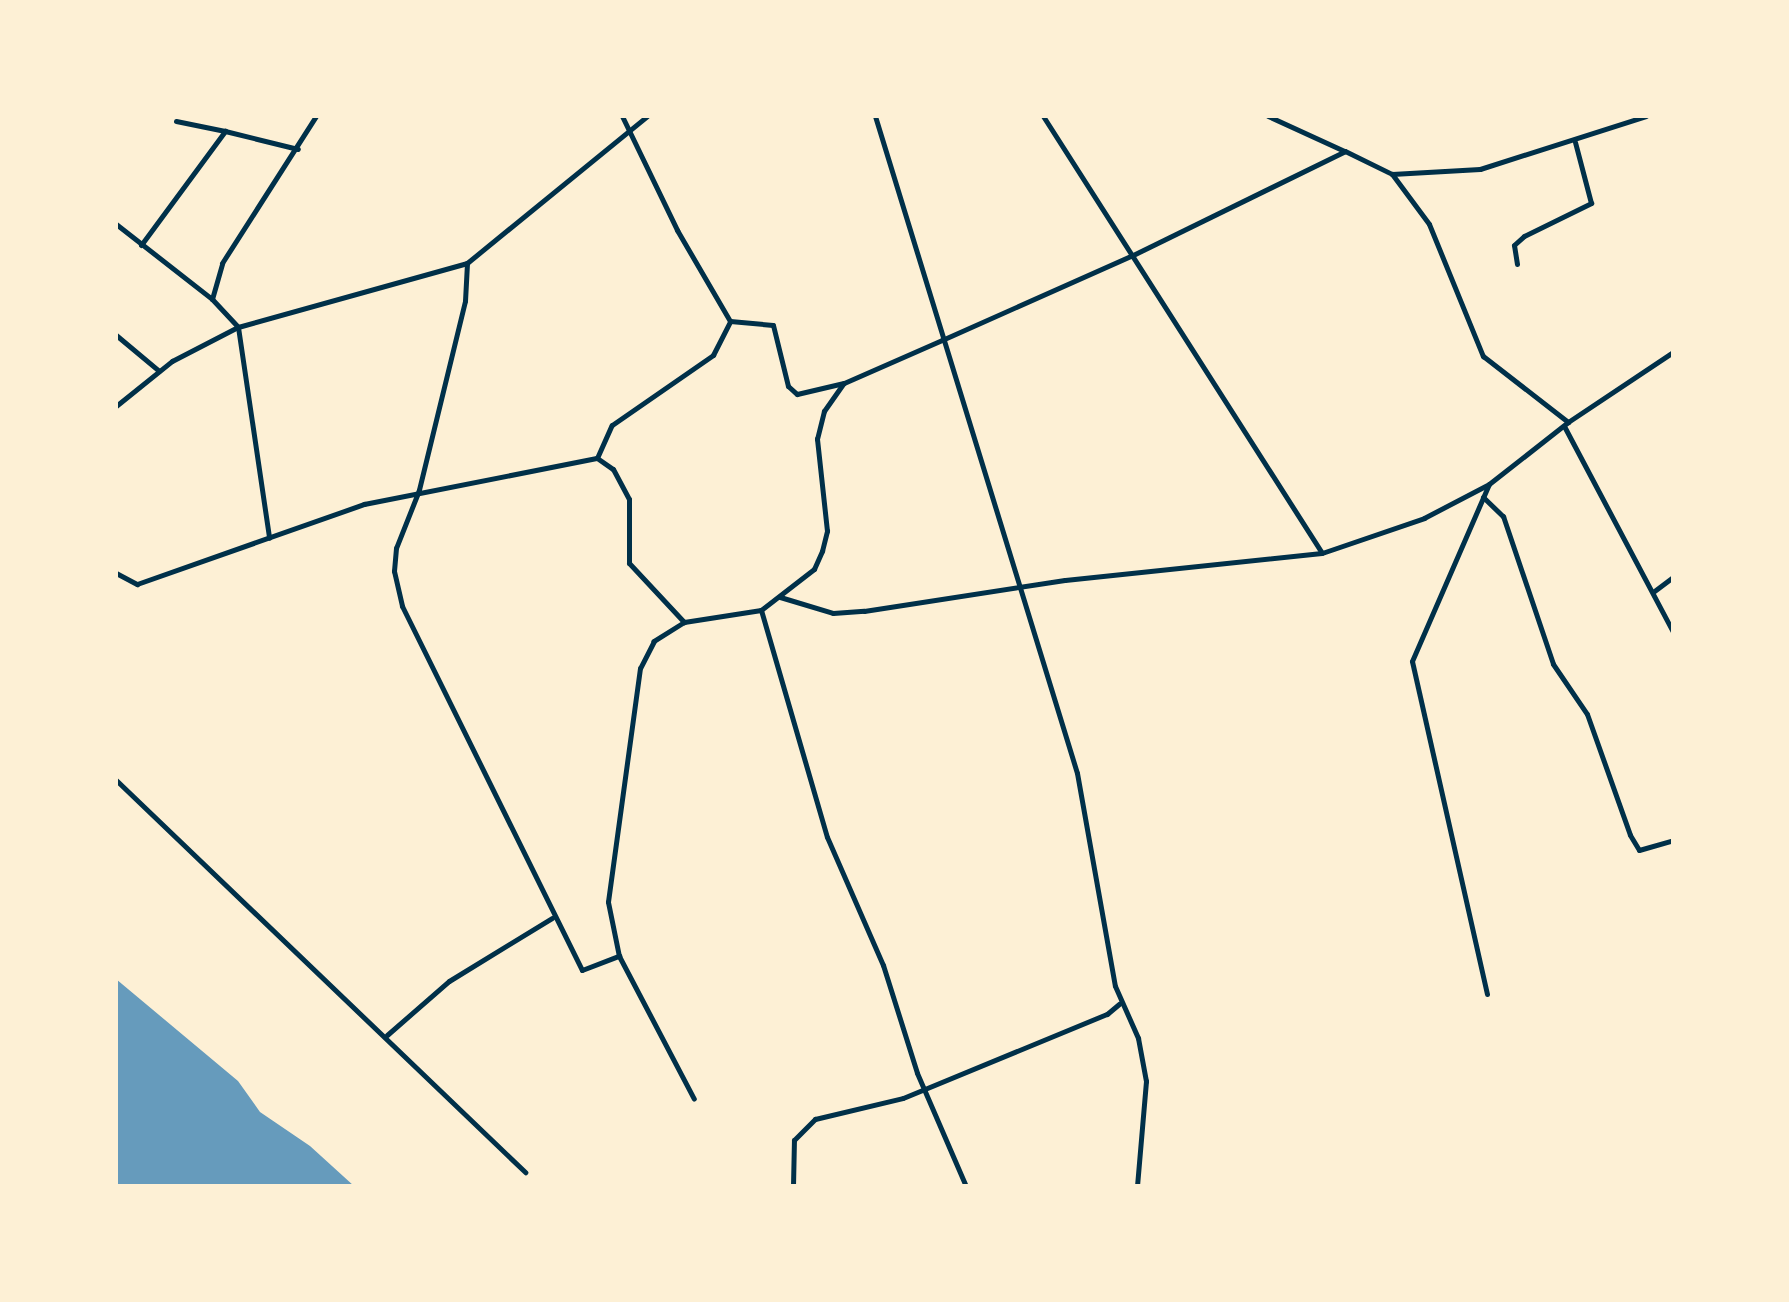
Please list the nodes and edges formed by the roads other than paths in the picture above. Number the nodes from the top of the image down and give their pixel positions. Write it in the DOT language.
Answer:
graph roads {
  1 [pos="316,116"];
  2 [pos="622,116"];
  3 [pos="647,116"];
  4 [pos="875,116"];
  5 [pos="1043,116"];
  6 [pos="1268,116"];
  7 [pos="1646,116"];
  8 [pos="176,121"];
  9 [pos="630,130"];
  10 [pos="225,131"];
  11 [pos="1575,142"];
  12 [pos="298,149"];
  13 [pos="1345,151"];
  14 [pos="1392,174"];
  15 [pos="116,224"];
  16 [pos="141,245"];
  17 [pos="1133,255"];
  18 [pos="467,263"];
  19 [pos="1517,264"];
  20 [pos="212,299"];
  21 [pos="730,321"];
  22 [pos="238,327"];
  23 [pos="116,335"];
  24 [pos="942,340"];
  25 [pos="1673,352"];
  26 [pos="159,371"];
  27 [pos="844,383"];
  28 [pos="116,406"];
  29 [pos="1566,424"];
  30 [pos="597,458"];
  31 [pos="1489,484"];
  32 [pos="419,490"];
  33 [pos="1483,497"];
  34 [pos="269,538"];
  35 [pos="1322,553"];
  36 [pos="116,573"];
  37 [pos="1673,577"];
  38 [pos="1017,586"];
  39 [pos="1653,592"];
  40 [pos="780,597"];
  41 [pos="761,610"];
  42 [pos="684,622"];
  43 [pos="1673,632"];
  44 [pos="116,780"];
  45 [pos="1673,840"];
  46 [pos="552,918"];
  47 [pos="619,956"];
  48 [pos="1487,994"];
  49 [pos="1119,1004"];
  50 [pos="387,1035"];
  51 [pos="924,1088"];
  52 [pos="694,1099"];
  53 [pos="525,1172"];
  54 [pos="793,1186"];
  55 [pos="966,1186"];
  56 [pos="1137,1186"];
  1 -- 12 [label="street"];
  2 -- 9 [label="street"];
  3 -- 9 [label="street"];
  4 -- 24 [label="street"];
  5 -- 17 [label="street"];
  6 -- 13 [label="street"];
  7 -- 11 [label="street"];
  8 -- 10 [label="street"];
  9 -- 18 [label="street"];
  9 -- 21 [label="street"];
  10 -- 12 [label="street"];
  10 -- 16 [label="street"];
  11 -- 14 [label="street"];
  11 -- 19 [label="street"];
  12 -- 20 [label="street"];
  13 -- 14 [label="street"];
  13 -- 17 [label="street"];
  14 -- 29 [label="street"];
  15 -- 16 [label="street"];
  16 -- 20 [label="street"];
  17 -- 24 [label="street"];
  17 -- 35 [label="street"];
  18 -- 22 [label="street"];
  18 -- 32 [label="street"];
  20 -- 22 [label="street"];
  21 -- 27 [label="street"];
  21 -- 30 [label="street"];
  22 -- 26 [label="street"];
  22 -- 34 [label="street"];
  23 -- 26 [label="street"];
  24 -- 27 [label="street"];
  24 -- 38 [label="street"];
  25 -- 29 [label="street"];
  26 -- 28 [label="street"];
  27 -- 40 [label="street"];
  29 -- 31 [label="street"];
  29 -- 39 [label="street"];
  30 -- 32 [label="street"];
  30 -- 42 [label="street"];
  31 -- 33 [label="street"];
  31 -- 35 [label="street"];
  32 -- 34 [label="street"];
  32 -- 46 [label="street"];
  33 -- 45 [label="street"];
  33 -- 48 [label="street"];
  34 -- 36 [label="street"];
  35 -- 38 [label="street"];
  37 -- 39 [label="street"];
  38 -- 40 [label="street"];
  38 -- 49 [label="street"];
  39 -- 43 [label="street"];
  40 -- 41 [label="street"];
  41 -- 42 [label="street"];
  41 -- 51 [label="street"];
  42 -- 47 [label="street"];
  44 -- 50 [label="street"];
  46 -- 47 [label="street"];
  46 -- 50 [label="street"];
  47 -- 52 [label="street"];
  49 -- 51 [label="street"];
  49 -- 56 [label="street"];
  50 -- 53 [label="street"];
  51 -- 54 [label="street"];
  51 -- 55 [label="street"];
}
